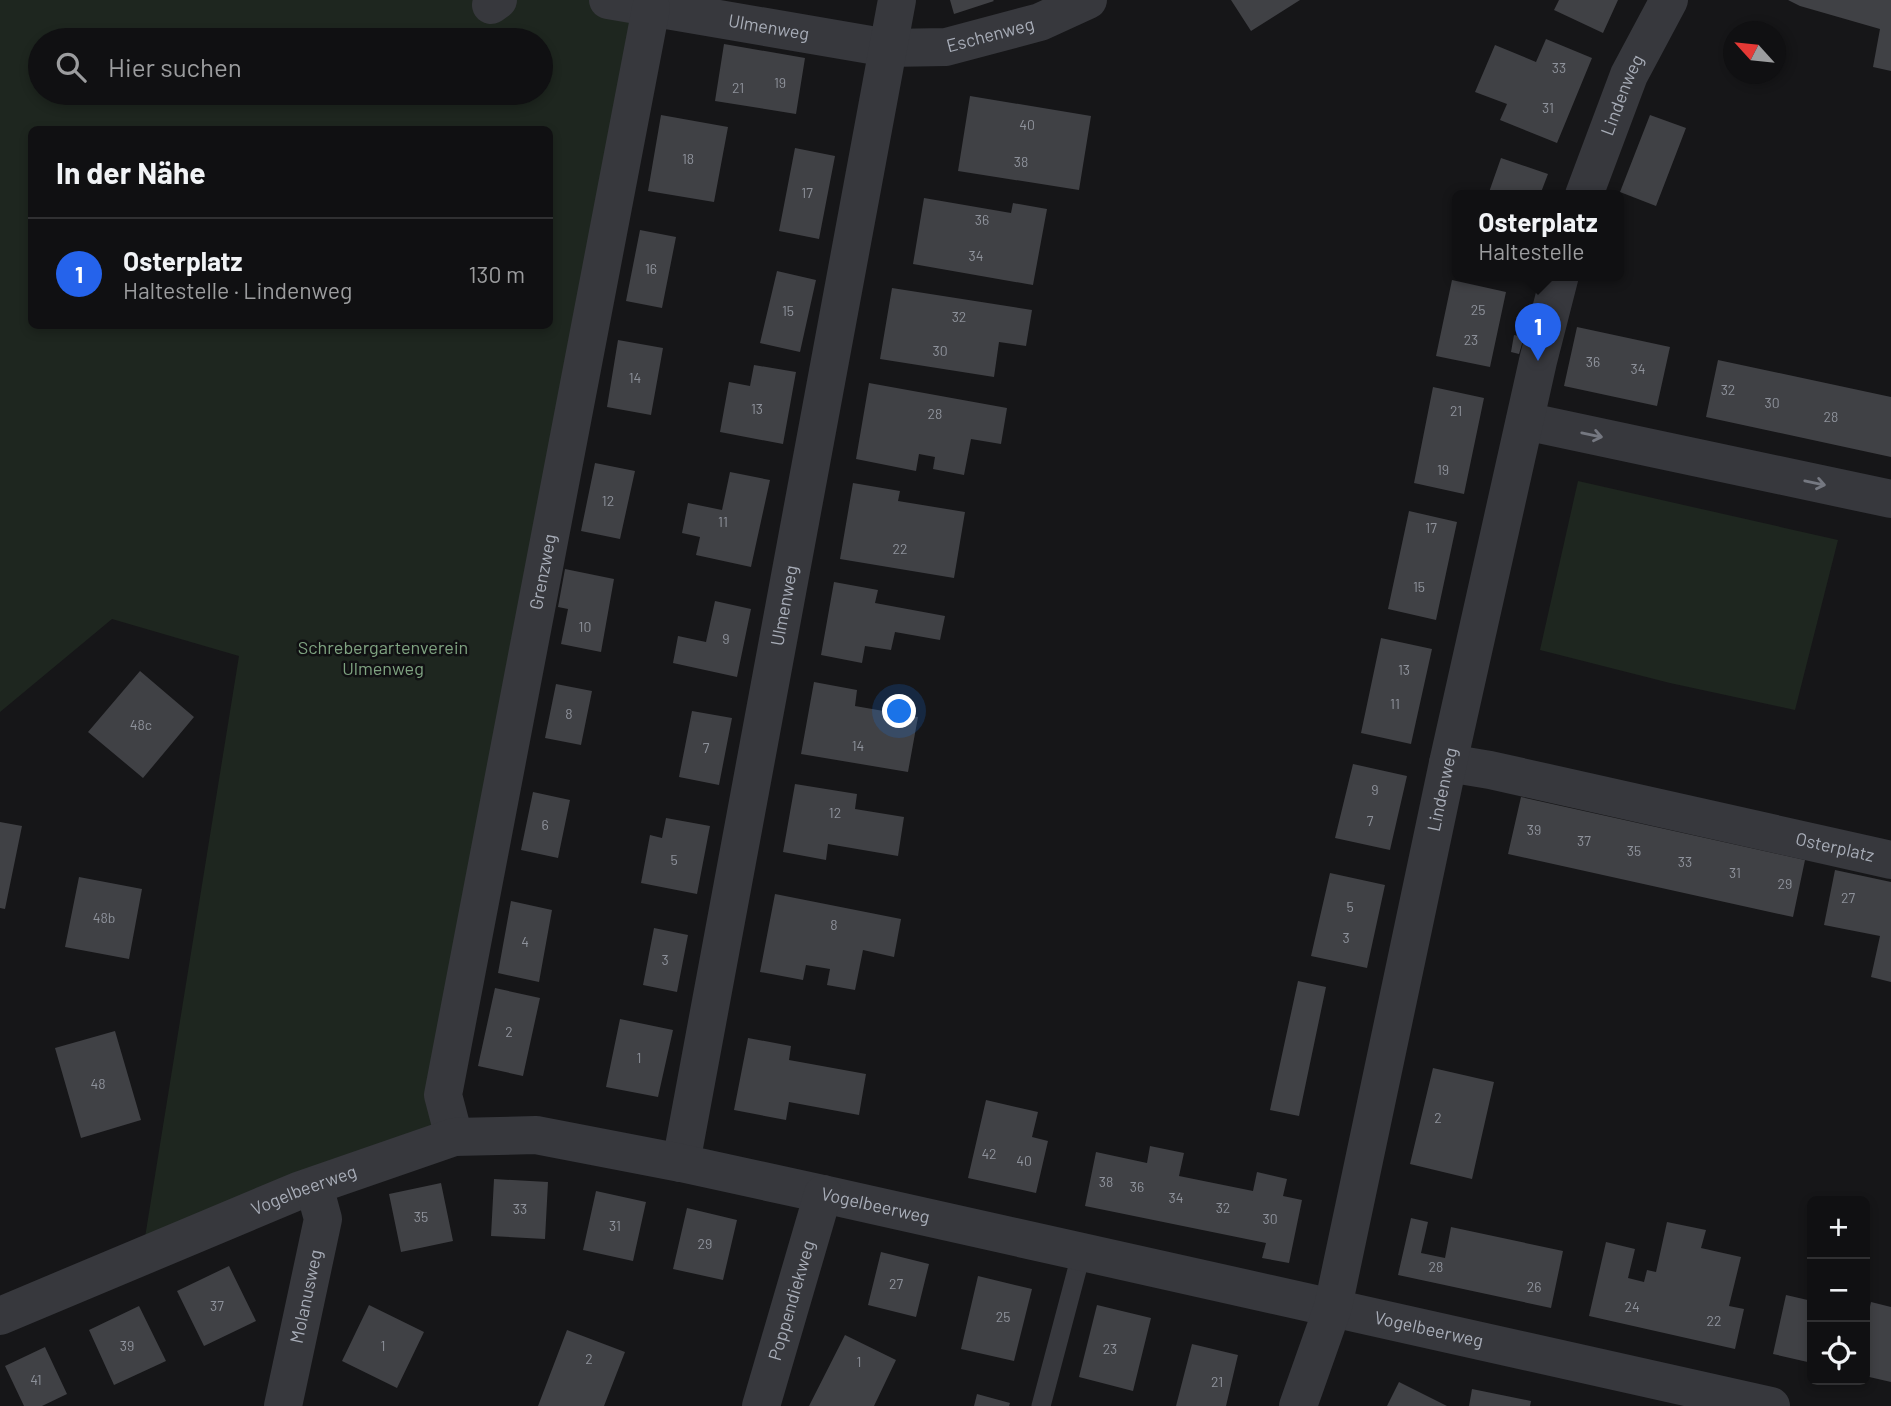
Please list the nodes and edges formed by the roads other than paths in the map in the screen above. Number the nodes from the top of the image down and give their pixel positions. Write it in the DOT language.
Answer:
graph roads {
  1 [pos="608,0"];
  2 [pos="897,0"];
  3 [pos="1088,0"];
  4 [pos="1669,0"];
  5 [pos="651,8"];
  6 [pos="888,48"];
  7 [pos="1586,190"];
  8 [pos="1559,281"];
  9 [pos="1525,421"];
  10 [pos="1891,499"];
  11 [pos="1448,763"];
  12 [pos="1891,860"];
  13 [pos="454,1137"];
  14 [pos="681,1163"];
  15 [pos="314,1186"];
  16 [pos="823,1194"];
  17 [pos="1082,1251"];
  18 [pos="1334,1307"];
  19 [pos="0,1316"];
  20 [pos="283,1406"];
  21 [pos="761,1406"];
  22 [pos="1041,1406"];
  23 [pos="1298,1406"];
  24 [pos="1771,1406"];
  1 -- 5 [label="street, Ulmenweg"];
  2 -- 6 [label="street, Ulmenweg"];
  3 -- 6 [label="street, Eschenweg"];
  4 -- 7 [label="street, Lindenweg"];
  5 -- 6 [label="street, Ulmenweg"];
  5 -- 13 [label="street, Grenzweg"];
  6 -- 14 [label="street, Ulmenweg"];
  8 -- 9 [label="street, Lindenweg"];
  9 -- 10 [label="street, one-way"];
  9 -- 11 [label="street, Lindenweg"];
  11 -- 12 [label="street, Osterplatz"];
  11 -- 18 [label="street, Lindenweg"];
  13 -- 14 [label="street, Vogelbeerweg"];
  13 -- 15 [label="street, Vogelbeerweg"];
  14 -- 16 [label="street, Vogelbeerweg"];
  15 -- 19 [label="street, Vogelbeerweg"];
  15 -- 20 [label="street, Molanusweg"];
  16 -- 17 [label="street, Vogelbeerweg"];
  16 -- 21 [label="street, Poppendiekweg"];
  17 -- 18 [label="street, Vogelbeerweg"];
  17 -- 22 [label="lane"];
  18 -- 23 [label="street, Lindenweg"];
  18 -- 24 [label="street, Vogelbeerweg"];
}
